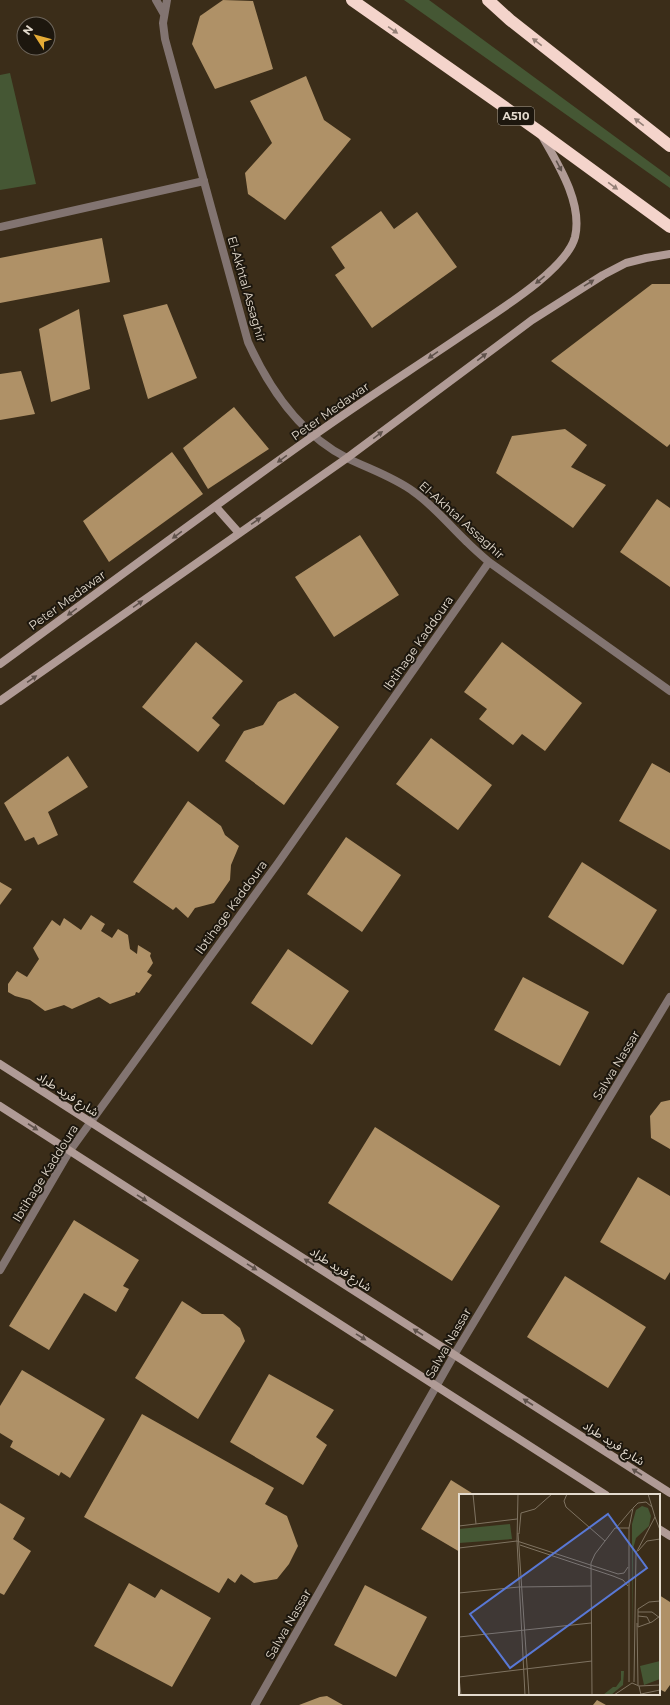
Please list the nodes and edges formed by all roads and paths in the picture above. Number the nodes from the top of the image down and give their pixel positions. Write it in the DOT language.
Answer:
graph roads {
  1 [pos="156,0"];
  2 [pos="167,0"];
  3 [pos="488,0"];
  4 [pos="499,0"];
  5 [pos="356,4"];
  6 [pos="164,14"];
  7 [pos="510,20"];
  8 [pos="540,132"];
  9 [pos="670,146"];
  10 [pos="204,181"];
  11 [pos="0,227"];
  12 [pos="670,227"];
  13 [pos="670,254"];
  14 [pos="314,436"];
  15 [pos="347,458"];
  16 [pos="216,507"];
  17 [pos="240,533"];
  18 [pos="489,562"];
  19 [pos="0,664"];
  20 [pos="670,691"];
  21 [pos="0,701"];
  22 [pos="670,997"];
  23 [pos="0,1064"];
  24 [pos="0,1106"];
  25 [pos="90,1123"];
  26 [pos="70,1152"];
  27 [pos="0,1270"];
  28 [pos="454,1355"];
  29 [pos="437,1385"];
  30 [pos="670,1493"];
  31 [pos="604,1494"];
  32 [pos="660,1530"];
  33 [pos="670,1536"];
  34 [pos="255,1705"];
  1 -- 6 [label="street"];
  2 -- 6 [label="street"];
  3 -- 7 [label="highway"];
  4 -- 7 [label="highway"];
  5 -- 8 [label="highway, A510, one-way"];
  6 -- 10 [label="street, El-Akhtal Assaghir"];
  9 -- 7 [label="highway, one-way"];
  8 -- 12 [label="highway, A510, one-way"];
  8 -- 14 [label="street, Peter Medawar, one-way"];
  10 -- 11 [label="street"];
  10 -- 14 [label="street, El-Akhtal Assaghir"];
  15 -- 13 [label="street, one-way"];
  14 -- 15 [label="street, El-Akhtal Assaghir"];
  14 -- 16 [label="street, Peter Medawar, one-way"];
  17 -- 15 [label="street, one-way"];
  15 -- 18 [label="street, El-Akhtal Assaghir"];
  16 -- 17 [label="street"];
  16 -- 19 [label="street, Peter Medawar, one-way"];
  21 -- 17 [label="street, one-way"];
  18 -- 20 [label="street, El-Akhtal Assaghir"];
  18 -- 25 [label="street, Ibtihage Kaddoura"];
  22 -- 28 [label="street, Salwa Nassar"];
  23 -- 25 [label="street, شارع فريد طراد"];
  24 -- 26 [label="street, one-way"];
  25 -- 26 [label="street, Ibtihage Kaddoura"];
  28 -- 25 [label="street, شارع فريد طراد, one-way"];
  26 -- 27 [label="street, Ibtihage Kaddoura"];
  26 -- 29 [label="street, one-way"];
  28 -- 29 [label="street, Salwa Nassar"];
  30 -- 28 [label="street, شارع فريد طراد, one-way"];
  29 -- 31 [label="street"];
  29 -- 34 [label="street, Salwa Nassar"];
  32 -- 33 [label="street"];
}
